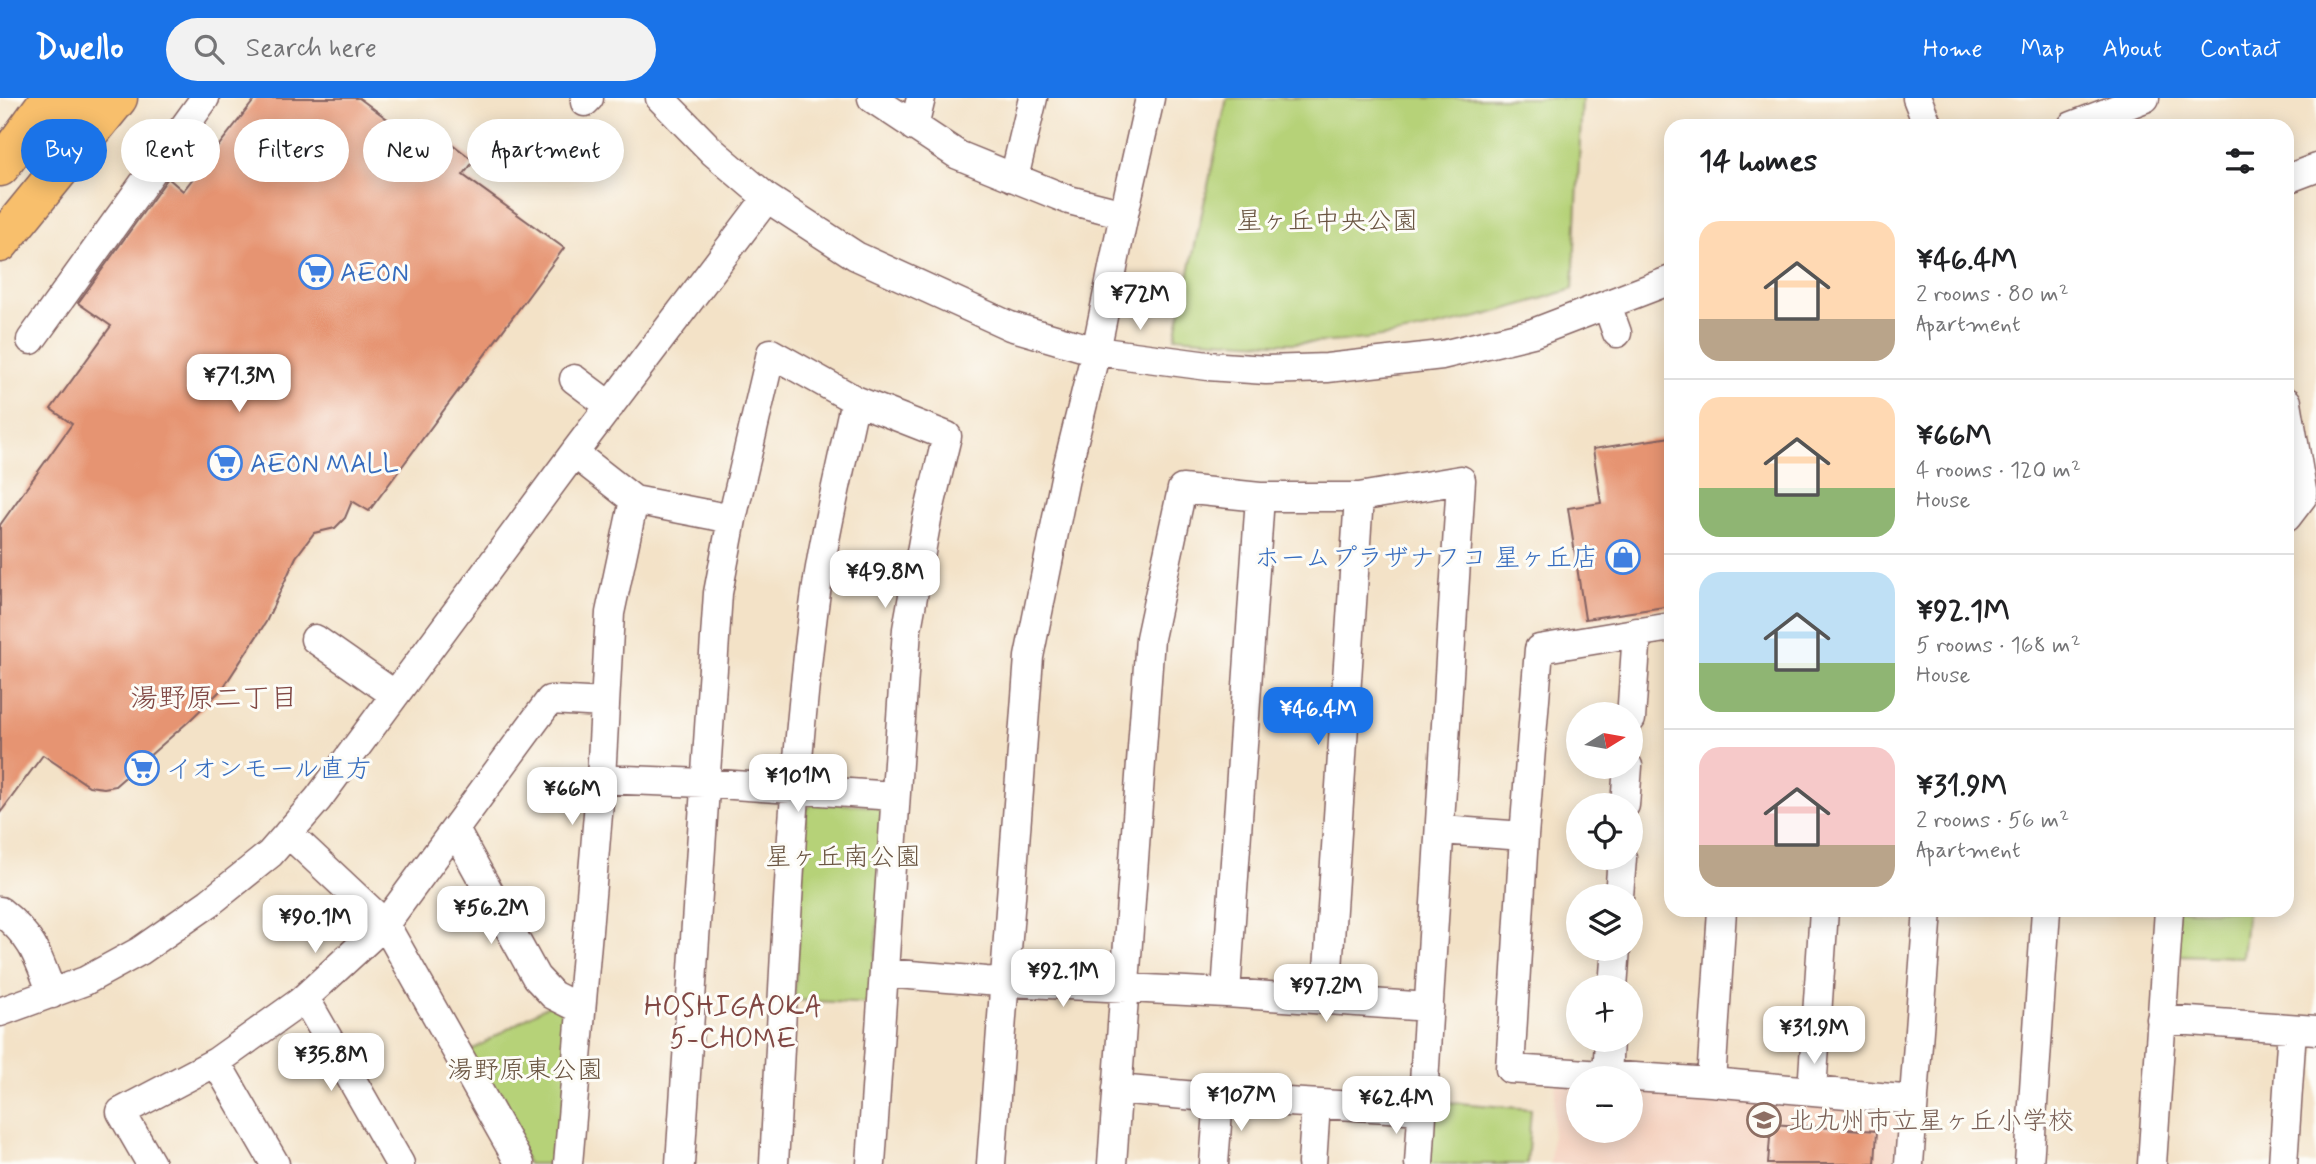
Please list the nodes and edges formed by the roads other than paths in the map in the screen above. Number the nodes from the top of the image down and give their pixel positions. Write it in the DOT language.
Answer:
graph roads {
  1 [pos="17,98"];
  2 [pos="50,98"];
  3 [pos="80,98"];
  4 [pos="118,98"];
  5 [pos="205,98"];
  6 [pos="660,98"];
  7 [pos="872,98"];
  8 [pos="921,98"];
  9 [pos="1033,98"];
  10 [pos="1150,98"];
  11 [pos="1917,98"];
  12 [pos="2145,98"];
  13 [pos="1925,119"];
  14 [pos="2090,119"];
  15 [pos="0,125"];
  16 [pos="914,127"];
  17 [pos="0,167"];
  18 [pos="2316,168"];
  19 [pos="2294,176"];
  20 [pos="1014,178"];
  21 [pos="767,198"];
  22 [pos="0,214"];
  23 [pos="1124,214"];
  24 [pos="0,243"];
  25 [pos="1664,283"];
  26 [pos="1607,305"];
  27 [pos="1617,333"];
  28 [pos="30,340"];
  29 [pos="1096,351"];
  30 [pos="574,379"];
  31 [pos="855,400"];
  32 [pos="610,406"];
  33 [pos="2294,443"];
  34 [pos="574,453"];
  35 [pos="1260,497"];
  36 [pos="1359,497"];
  37 [pos="634,500"];
  38 [pos="2294,508"];
  39 [pos="732,519"];
  40 [pos="1664,628"];
  41 [pos="1637,632"];
  42 [pos="315,639"];
  43 [pos="395,695"];
  44 [pos="1632,702"];
  45 [pos="605,703"];
  46 [pos="601,779"];
  47 [pos="704,783"];
  48 [pos="796,789"];
  49 [pos="894,796"];
  50 [pos="455,830"];
  51 [pos="1441,830"];
  52 [pos="288,833"];
  53 [pos="1524,836"];
  54 [pos="0,911"];
  55 [pos="1722,917"];
  56 [pos="1824,917"];
  57 [pos="1927,917"];
  58 [pos="2046,917"];
  59 [pos="2168,917"];
  60 [pos="385,924"];
  61 [pos="884,973"];
  62 [pos="1004,982"];
  63 [pos="1124,988"];
  64 [pos="1226,993"];
  65 [pos="52,994"];
  66 [pos="305,998"];
  67 [pos="1326,1000"];
  68 [pos="1429,1007"];
  69 [pos="581,1009"];
  70 [pos="0,1012"];
  71 [pos="2161,1020"];
  72 [pos="2304,1029"];
  73 [pos="216,1062"];
  74 [pos="1566,1073"];
  75 [pos="1643,1078"];
  76 [pos="1711,1082"];
  77 [pos="1117,1088"];
  78 [pos="1812,1091"];
  79 [pos="1219,1098"];
  80 [pos="1914,1100"];
  81 [pos="1316,1104"];
  82 [pos="1422,1110"];
  83 [pos="151,1164"];
  84 [pos="275,1164"];
  85 [pos="400,1164"];
  86 [pos="520,1164"];
  87 [pos="568,1164"];
  88 [pos="680,1164"];
  89 [pos="774,1164"];
  90 [pos="871,1164"];
  91 [pos="991,1164"];
  92 [pos="1112,1164"];
  93 [pos="1214,1164"];
  94 [pos="1312,1164"];
  95 [pos="1419,1164"];
  96 [pos="1909,1164"];
  97 [pos="2029,1164"];
  98 [pos="2152,1164"];
  99 [pos="2283,1164"];
  1 -- 15 [label="highway"];
  2 -- 17 [label="highway"];
  3 -- 22 [label="highway"];
  4 -- 24 [label="highway"];
  5 -- 28 [label="street"];
  6 -- 21 [label="street"];
  7 -- 16 [label="street"];
  8 -- 16 [label="street"];
  9 -- 20 [label="street"];
  10 -- 23 [label="street"];
  11 -- 13 [label="street"];
  12 -- 14 [label="street"];
  16 -- 20 [label="street"];
  18 -- 19 [label="street"];
  20 -- 23 [label="street"];
  21 -- 29 [label="street"];
  21 -- 32 [label="street"];
  23 -- 29 [label="street"];
  25 -- 26 [label="street"];
  26 -- 27 [label="street"];
  26 -- 29 [label="street"];
  29 -- 62 [label="street"];
  30 -- 32 [label="street"];
  31 -- 39 [label="street"];
  31 -- 48 [label="street"];
  31 -- 49 [label="street"];
  32 -- 34 [label="street"];
  33 -- 38 [label="street"];
  34 -- 37 [label="street"];
  34 -- 43 [label="street"];
  35 -- 36 [label="street"];
  35 -- 63 [label="street"];
  35 -- 64 [label="street"];
  36 -- 51 [label="street"];
  36 -- 67 [label="street"];
  37 -- 39 [label="street"];
  37 -- 45 [label="street"];
  39 -- 47 [label="street"];
  40 -- 41 [label="street"];
  41 -- 44 [label="street"];
  41 -- 53 [label="street"];
  42 -- 43 [label="street"];
  43 -- 52 [label="street"];
  45 -- 46 [label="street"];
  45 -- 50 [label="street"];
  46 -- 47 [label="street"];
  46 -- 69 [label="street"];
  47 -- 48 [label="street"];
  47 -- 88 [label="street"];
  48 -- 49 [label="street"];
  48 -- 89 [label="street"];
  49 -- 61 [label="street"];
  50 -- 60 [label="street"];
  50 -- 69 [label="street"];
  51 -- 53 [label="street"];
  51 -- 68 [label="street"];
  52 -- 60 [label="street"];
  52 -- 65 [label="street"];
  53 -- 74 [label="street"];
  54 -- 65 [label="street"];
  55 -- 76 [label="street"];
  56 -- 78 [label="street"];
  57 -- 80 [label="street"];
  58 -- 97 [label="street"];
  59 -- 71 [label="street"];
  60 -- 66 [label="street"];
  60 -- 86 [label="street"];
  61 -- 62 [label="street"];
  61 -- 90 [label="street"];
  62 -- 63 [label="street"];
  62 -- 91 [label="street"];
  63 -- 64 [label="street"];
  63 -- 77 [label="street"];
  64 -- 67 [label="street"];
  65 -- 70 [label="street"];
  66 -- 73 [label="street"];
  66 -- 85 [label="street"];
  67 -- 68 [label="street"];
  68 -- 82 [label="street"];
  69 -- 87 [label="street"];
  71 -- 72 [label="street"];
  71 -- 98 [label="street"];
  72 -- 99 [label="street"];
  73 -- 83 [label="street"];
  73 -- 84 [label="street"];
  75 -- 76 [label="street"];
  76 -- 78 [label="street"];
  77 -- 79 [label="street"];
  77 -- 92 [label="street"];
  78 -- 80 [label="street"];
  79 -- 81 [label="street"];
  79 -- 93 [label="street"];
  80 -- 96 [label="street"];
  81 -- 82 [label="street"];
  81 -- 94 [label="street"];
  82 -- 95 [label="street"];
}
